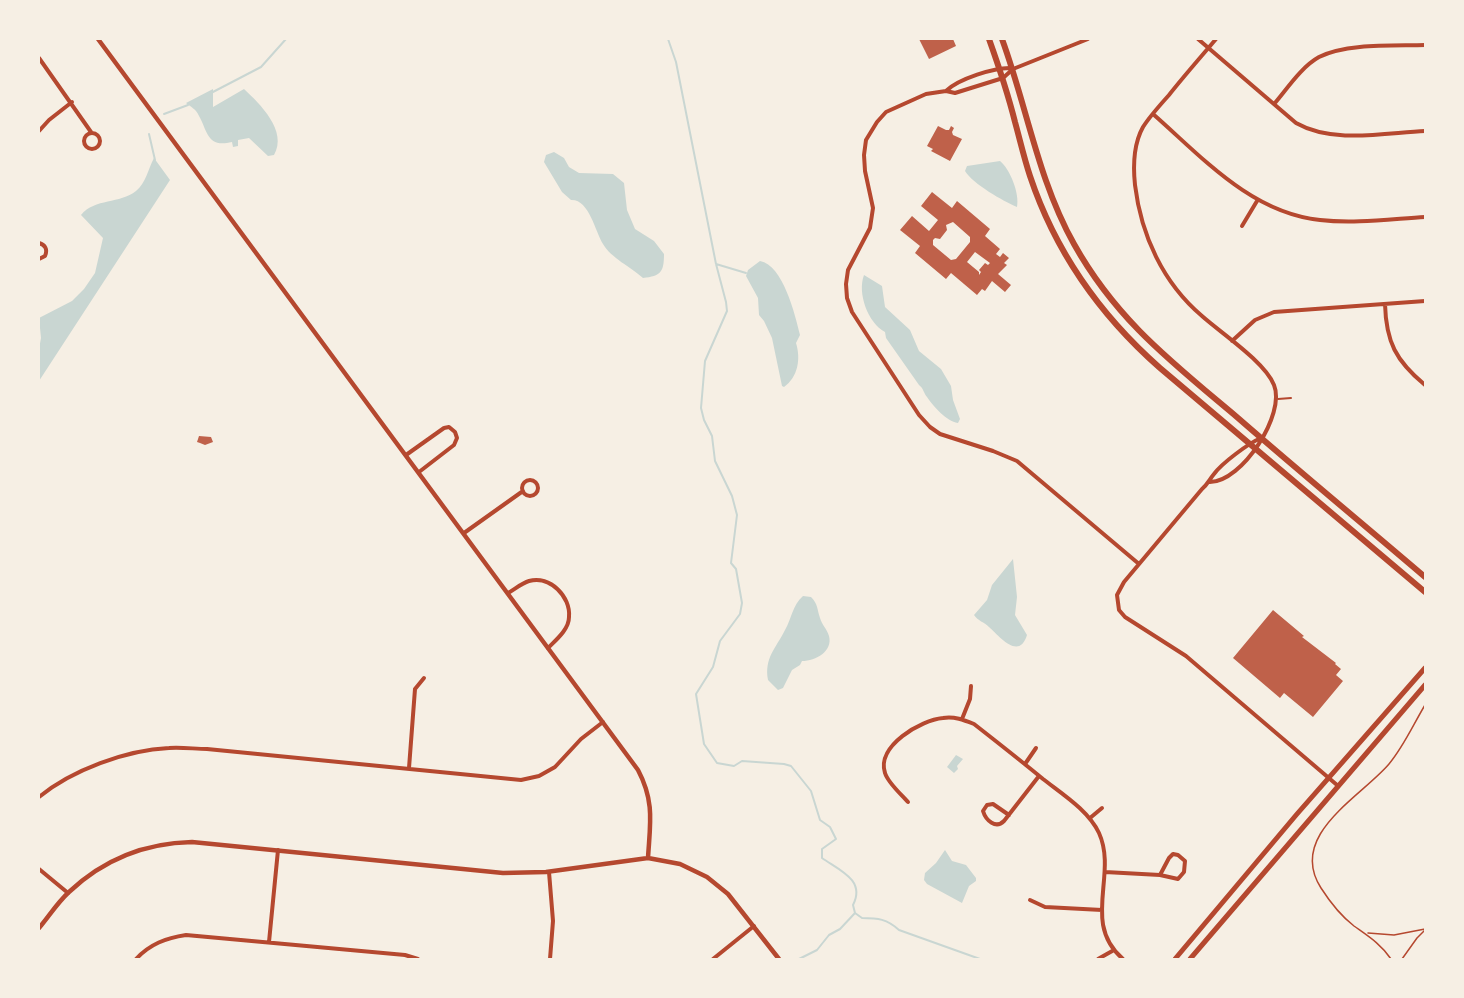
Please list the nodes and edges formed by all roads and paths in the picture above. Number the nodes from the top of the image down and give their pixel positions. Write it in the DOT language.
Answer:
graph roads {
  1 [pos="98,39"];
  2 [pos="989,39"];
  3 [pos="1002,39"];
  4 [pos="1088,39"];
  5 [pos="1198,39"];
  6 [pos="1216,39"];
  7 [pos="1425,45"];
  8 [pos="1208,48"];
  9 [pos="39,58"];
  10 [pos="999,68"];
  11 [pos="1013,69"];
  12 [pos="1003,78"];
  13 [pos="946,91"];
  14 [pos="72,102"];
  15 [pos="1274,104"];
  16 [pos="1153,114"];
  17 [pos="39,131"];
  18 [pos="1425,131"];
  19 [pos="91,132"];
  20 [pos="1257,201"];
  21 [pos="1425,217"];
  22 [pos="1242,226"];
  23 [pos="39,243"];
  24 [pos="39,259"];
  25 [pos="1425,301"];
  26 [pos="1385,304"];
  27 [pos="1232,341"];
  28 [pos="1425,385"];
  29 [pos="1291,398"];
  30 [pos="1278,399"];
  31 [pos="1261,438"];
  32 [pos="1248,443"];
  33 [pos="1256,449"];
  34 [pos="406,455"];
  35 [pos="419,472"];
  36 [pos="1210,482"];
  37 [pos="523,491"];
  38 [pos="464,533"];
  39 [pos="1139,564"];
  40 [pos="1425,577"];
  41 [pos="1425,592"];
  42 [pos="508,593"];
  43 [pos="549,648"];
  44 [pos="1425,668"];
  45 [pos="424,678"];
  46 [pos="1425,685"];
  47 [pos="971,686"];
  48 [pos="1425,705"];
  49 [pos="962,719"];
  50 [pos="604,722"];
  51 [pos="1036,748"];
  52 [pos="1025,765"];
  53 [pos="409,768"];
  54 [pos="1040,776"];
  55 [pos="1329,778"];
  56 [pos="1337,785"];
  57 [pos="39,797"];
  58 [pos="908,802"];
  59 [pos="1102,808"];
  60 [pos="1009,814"];
  61 [pos="1090,818"];
  62 [pos="278,850"];
  63 [pos="648,858"];
  64 [pos="39,869"];
  65 [pos="549,872"];
  66 [pos="1105,872"];
  67 [pos="1160,875"];
  68 [pos="68,893"];
  69 [pos="1030,900"];
  70 [pos="1102,910"];
  71 [pos="754,926"];
  72 [pos="39,928"];
  73 [pos="1425,930"];
  74 [pos="1367,933"];
  75 [pos="269,942"];
  76 [pos="1114,950"];
  77 [pos="136,959"];
  78 [pos="418,959"];
  79 [pos="550,959"];
  80 [pos="713,959"];
  81 [pos="779,959"];
  82 [pos="1098,959"];
  83 [pos="1123,959"];
  84 [pos="1175,959"];
  85 [pos="1190,959"];
  86 [pos="1391,959"];
  87 [pos="1402,959"];
  1 -- 34 [label="street"];
  2 -- 10 [label="main road"];
  3 -- 11 [label="main road"];
  4 -- 11 [label="street"];
  5 -- 8 [label="street"];
  6 -- 8 [label="street"];
  7 -- 15 [label="street"];
  8 -- 15 [label="street"];
  8 -- 16 [label="street"];
  9 -- 14 [label="street"];
  10 -- 11 [label="street"];
  10 -- 12 [label="main road"];
  10 -- 13 [label="street"];
  11 -- 12 [label="street"];
  11 -- 31 [label="main road"];
  12 -- 13 [label="street"];
  12 -- 32 [label="main road"];
  13 -- 39 [label="street"];
  14 -- 17 [label="street"];
  14 -- 19 [label="street"];
  15 -- 18 [label="street"];
  16 -- 20 [label="street"];
  16 -- 27 [label="street"];
  19 -- 19 [label="street"];
  20 -- 21 [label="street"];
  20 -- 22 [label="street"];
  23 -- 24 [label="street"];
  25 -- 26 [label="street"];
  26 -- 27 [label="street"];
  26 -- 28 [label="street"];
  27 -- 30 [label="street"];
  29 -- 30 [label="lane"];
  30 -- 31 [label="street"];
  31 -- 32 [label="street"];
  31 -- 33 [label="street"];
  31 -- 40 [label="main road"];
  32 -- 33 [label="main road"];
  32 -- 36 [label="street"];
  33 -- 36 [label="street"];
  33 -- 41 [label="main road"];
  34 -- 35 [label="street"];
  34 -- 35 [label="street"];
  35 -- 38 [label="street"];
  36 -- 39 [label="street"];
  37 -- 37 [label="street"];
  37 -- 38 [label="street"];
  38 -- 42 [label="street"];
  39 -- 55 [label="street"];
  42 -- 43 [label="street"];
  42 -- 43 [label="street"];
  43 -- 50 [label="street"];
  44 -- 55 [label="main road"];
  45 -- 53 [label="street"];
  46 -- 56 [label="main road"];
  47 -- 49 [label="street"];
  48 -- 74 [label="path"];
  49 -- 52 [label="street"];
  49 -- 58 [label="street"];
  50 -- 53 [label="street"];
  50 -- 63 [label="street"];
  51 -- 52 [label="street"];
  52 -- 54 [label="street"];
  53 -- 57 [label="street"];
  54 -- 60 [label="street"];
  54 -- 61 [label="street"];
  55 -- 56 [label="street"];
  55 -- 84 [label="main road"];
  56 -- 85 [label="main road"];
  59 -- 61 [label="street"];
  60 -- 60 [label="street"];
  61 -- 66 [label="street"];
  62 -- 65 [label="street"];
  62 -- 68 [label="street"];
  62 -- 75 [label="street"];
  63 -- 65 [label="street"];
  63 -- 71 [label="street"];
  64 -- 68 [label="street"];
  65 -- 79 [label="street"];
  66 -- 67 [label="street"];
  66 -- 70 [label="street"];
  67 -- 67 [label="street"];
  68 -- 72 [label="street"];
  69 -- 70 [label="street"];
  70 -- 76 [label="street"];
  71 -- 80 [label="street"];
  71 -- 81 [label="street"];
  73 -- 74 [label="path"];
  73 -- 87 [label="path"];
  74 -- 86 [label="path"];
  75 -- 77 [label="street"];
  75 -- 78 [label="street"];
  76 -- 82 [label="street"];
  76 -- 83 [label="street"];
}
